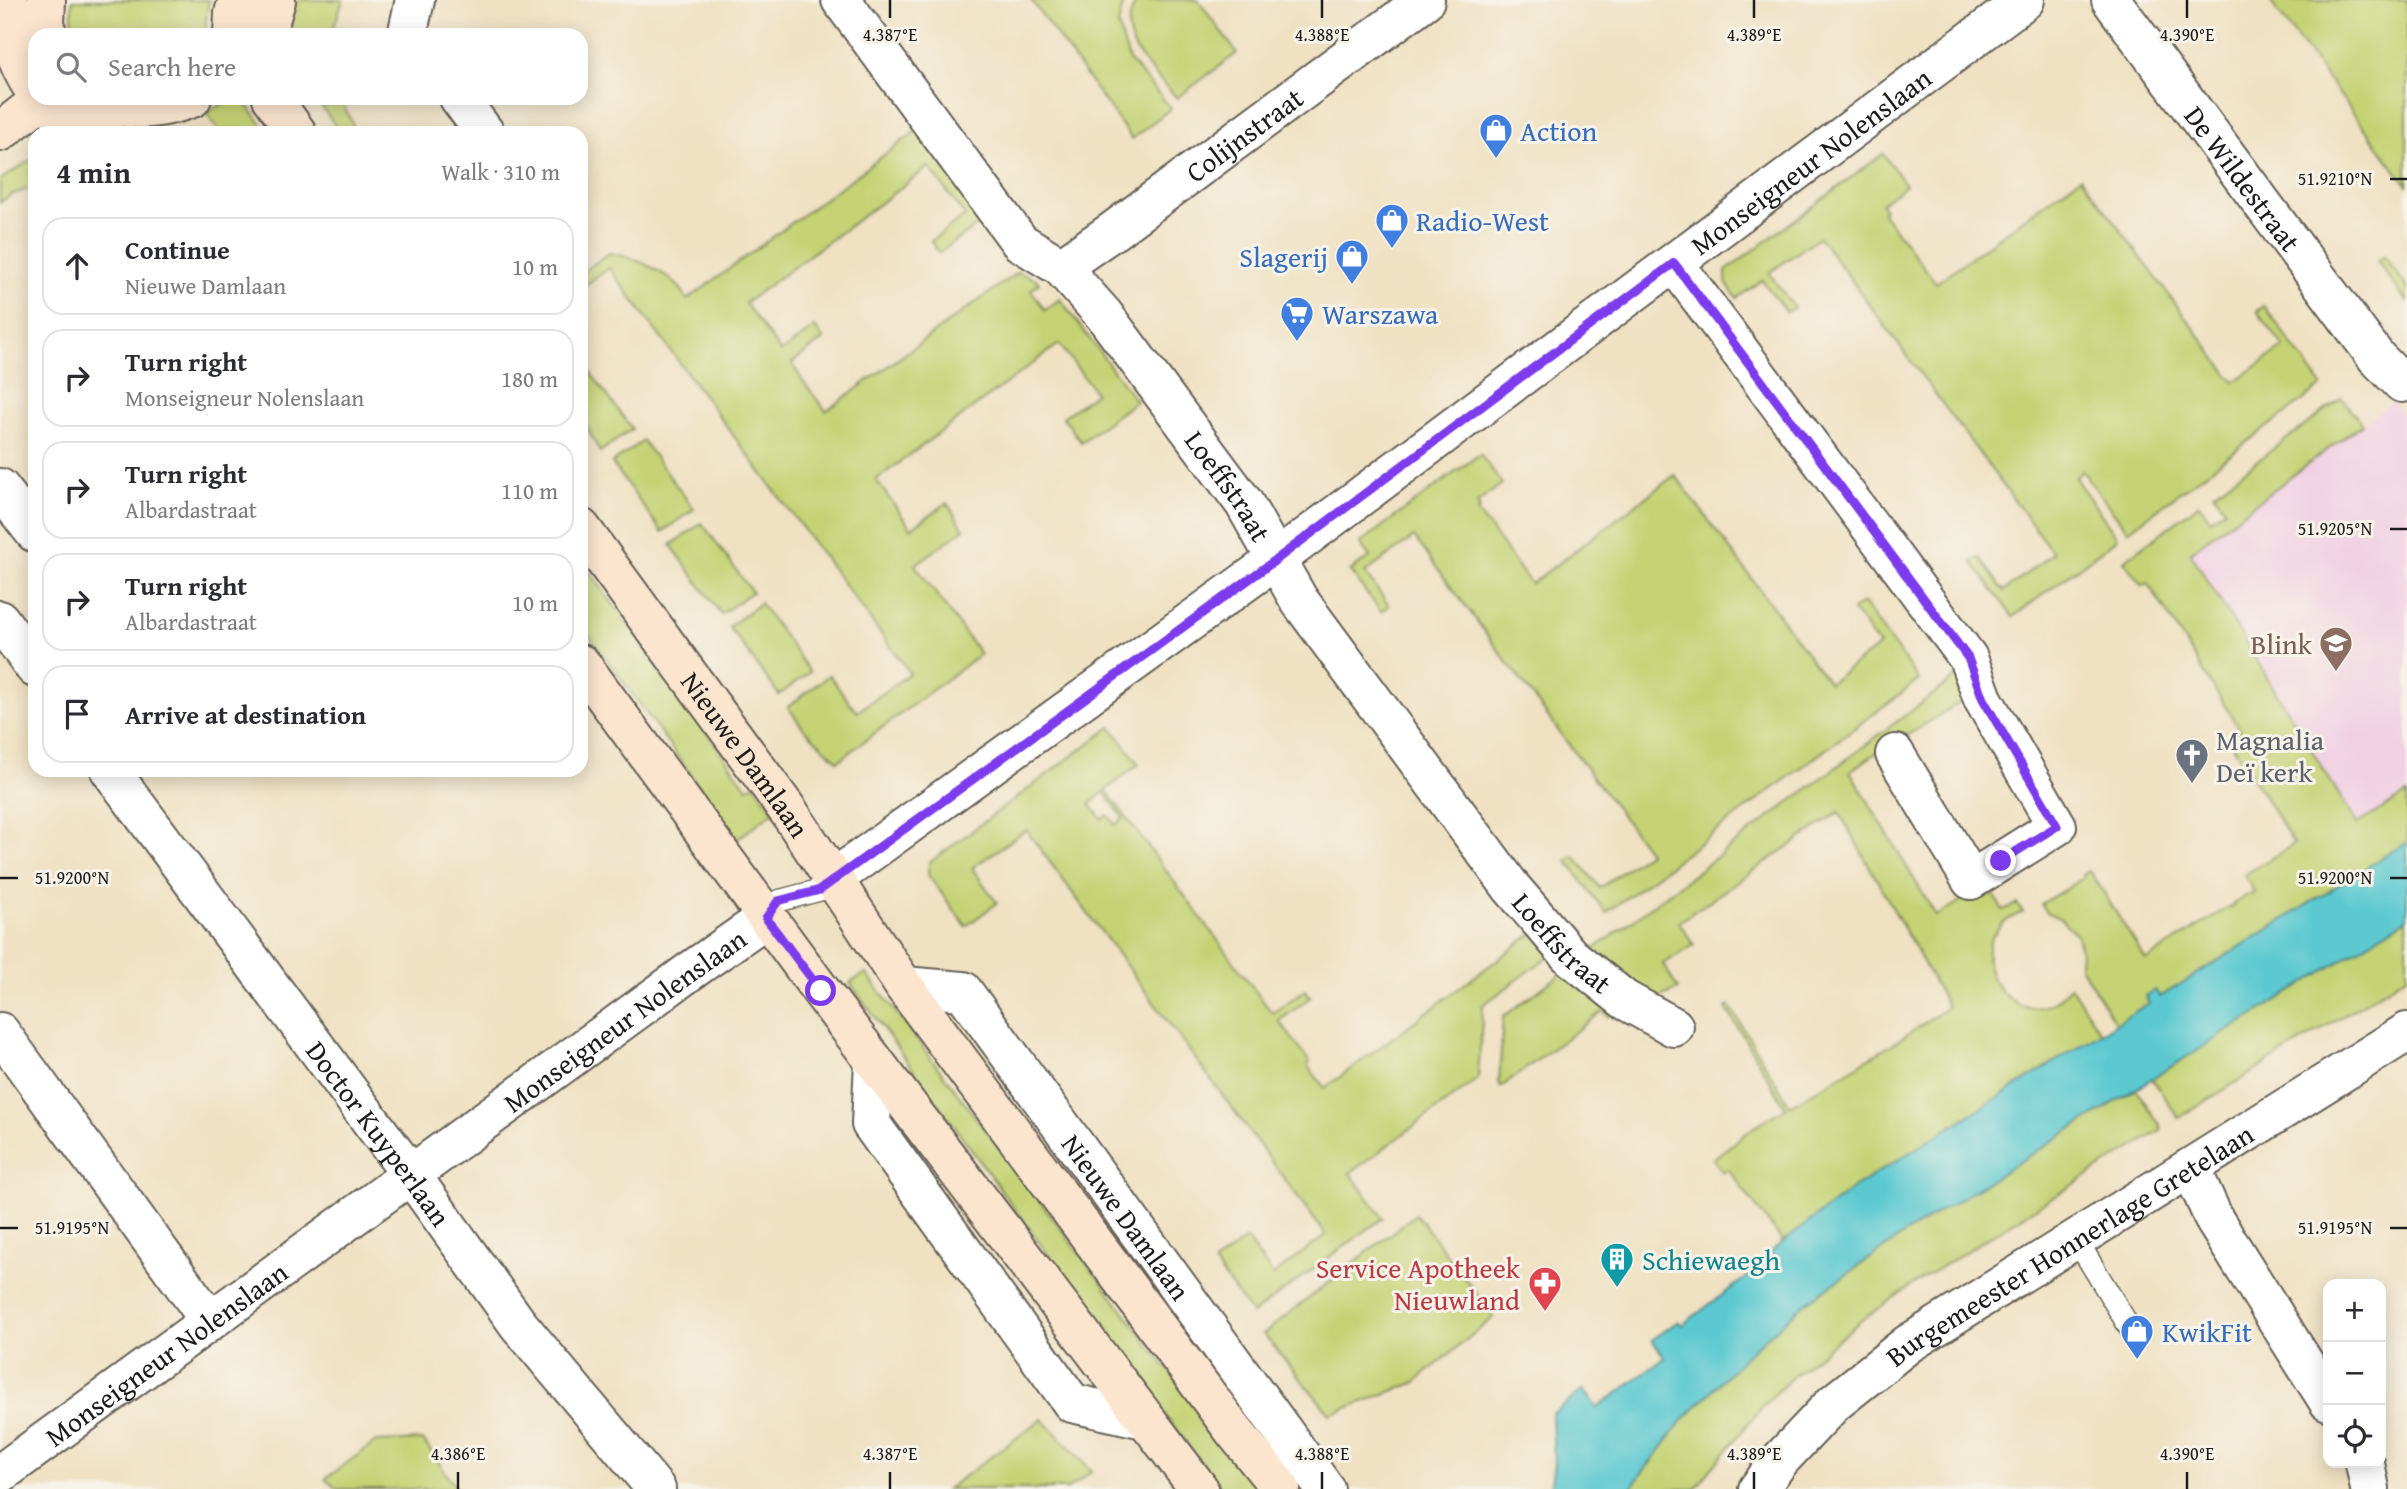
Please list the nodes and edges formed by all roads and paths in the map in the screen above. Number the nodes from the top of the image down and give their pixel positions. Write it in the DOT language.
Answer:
graph roads {
  1 [pos="8,0"];
  2 [pos="46,0"];
  3 [pos="238,0"];
  4 [pos="276,0"];
  5 [pos="415,0"];
  6 [pos="841,0"];
  7 [pos="1425,0"];
  8 [pos="2025,0"];
  9 [pos="2111,0"];
  10 [pos="46,28"];
  11 [pos="233,28"];
  12 [pos="269,28"];
  13 [pos="409,28"];
  14 [pos="6,57"];
  15 [pos="28,78"];
  16 [pos="31,105"];
  17 [pos="50,105"];
  18 [pos="118,105"];
  19 [pos="171,105"];
  20 [pos="277,105"];
  21 [pos="464,105"];
  22 [pos="86,126"];
  23 [pos="292,126"];
  24 [pos="480,126"];
  25 [pos="0,132"];
  26 [pos="1674,263"];
  27 [pos="1061,267"];
  28 [pos="2398,378"];
  29 [pos="0,488"];
  30 [pos="28,524"];
  31 [pos="588,538"];
  32 [pos="1277,559"];
  33 [pos="0,620"];
  34 [pos="28,658"];
  35 [pos="588,674"];
  36 [pos="1895,754"];
  37 [pos="115,777"];
  38 [pos="833,879"];
  39 [pos="766,918"];
  40 [pos="904,986"];
  41 [pos="1674,1027"];
  42 [pos="0,1032"];
  43 [pos="2407,1032"];
  44 [pos="2191,1168"];
  45 [pos="411,1175"];
  46 [pos="2076,1239"];
  47 [pos="211,1321"];
  48 [pos="2136,1338"];
  49 [pos="2323,1393"];
  50 [pos="4,1462"];
  51 [pos="2366,1468"];
  52 [pos="656,1489"];
  53 [pos="1199,1489"];
  54 [pos="1281,1489"];
  55 [pos="1325,1489"];
  56 [pos="1758,1489"];
  57 [pos="2370,1489"];
  1 -- 14 [label="street"];
  2 -- 10 [label="street"];
  3 -- 11 [label="street"];
  4 -- 12 [label="street"];
  5 -- 13 [label="street"];
  6 -- 27 [label="street, Loeffstraat"];
  7 -- 27 [label="street, Colijnstraat"];
  8 -- 26 [label="street, Monseigneur Nolenslaan"];
  9 -- 28 [label="street, De Wildestraat"];
  14 -- 15 [label="street"];
  16 -- 25 [label="street"];
  17 -- 22 [label="street"];
  18 -- 19 [label="street"];
  20 -- 23 [label="street"];
  21 -- 24 [label="street"];
  26 -- 32 [label="street, Monseigneur Nolenslaan"];
  26 -- 36 [label="street"];
  27 -- 32 [label="street, Loeffstraat"];
  29 -- 30 [label="street"];
  31 -- 38 [label="street, Nieuwe Damlaan"];
  32 -- 38 [label="street, Monseigneur Nolenslaan"];
  32 -- 41 [label="street, Loeffstraat"];
  33 -- 34 [label="street"];
  35 -- 39 [label="street"];
  37 -- 45 [label="street, Doctor Kuyperlaan"];
  38 -- 39 [label="lane, Monseigneur Nolenslaan"];
  38 -- 40 [label="street, Nieuwe Damlaan"];
  39 -- 45 [label="street, Monseigneur Nolenslaan"];
  39 -- 53 [label="street"];
  40 -- 54 [label="street, Nieuwe Damlaan"];
  40 -- 55 [label="street, Nieuwe Damlaan"];
  42 -- 47 [label="street"];
  43 -- 44 [label="street, Burgemeester Honnerlage Gretelaan"];
  44 -- 46 [label="street, Burgemeester Honnerlage Gretelaan"];
  44 -- 49 [label="street"];
  45 -- 47 [label="street, Monseigneur Nolenslaan"];
  45 -- 52 [label="street, Doctor Kuyperlaan"];
  46 -- 48 [label="lane"];
  46 -- 56 [label="street, Burgemeester Honnerlage Gretelaan"];
  47 -- 50 [label="street, Monseigneur Nolenslaan"];
  51 -- 57 [label="street"];
}
